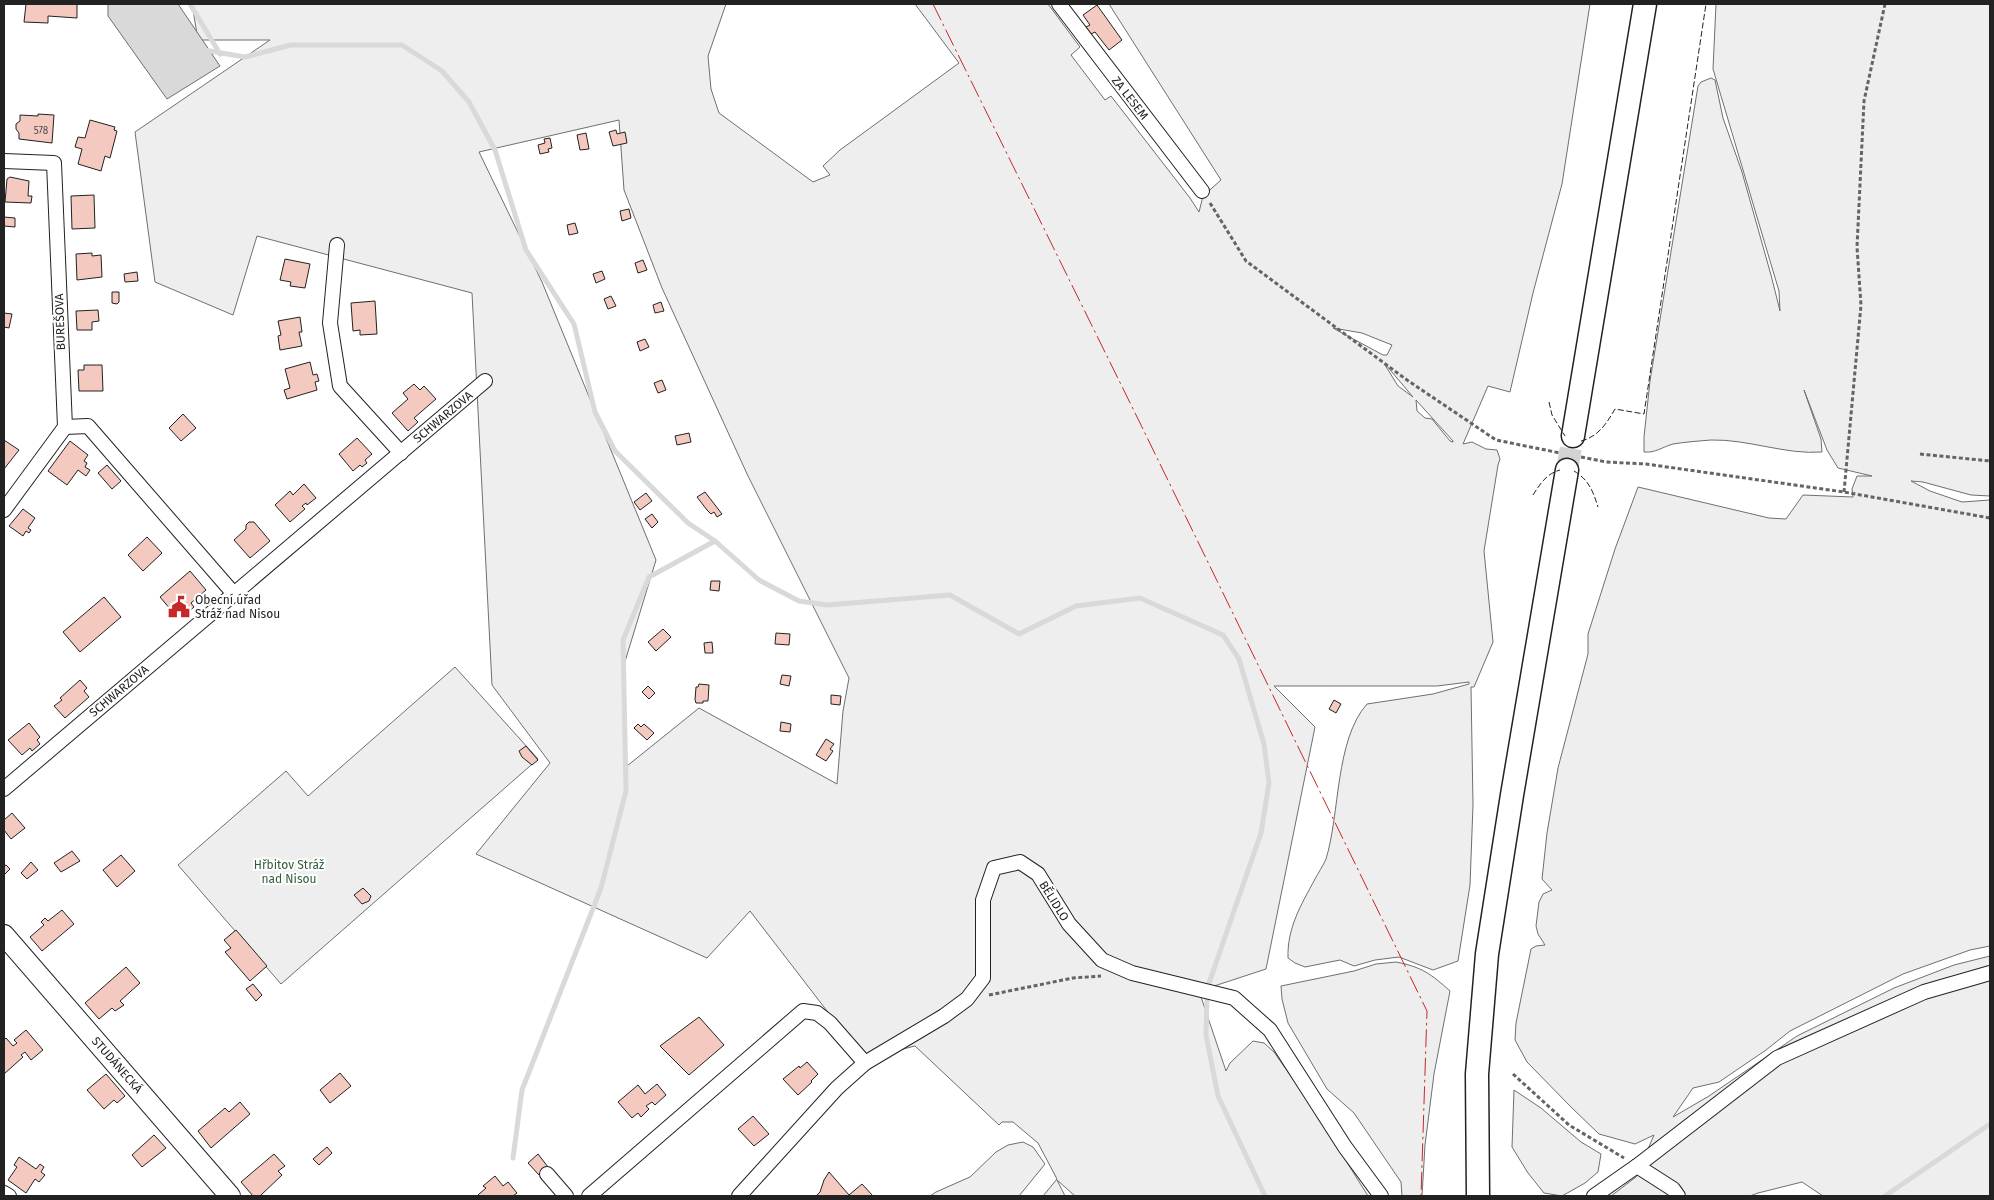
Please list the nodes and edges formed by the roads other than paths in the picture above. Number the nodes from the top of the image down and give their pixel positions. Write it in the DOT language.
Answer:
graph roads {
  1 [pos="1059,4"];
  2 [pos="1645,4"];
  3 [pos="4,161"];
  4 [pos="1202,191"];
  5 [pos="337,245"];
  6 [pos="485,381"];
  7 [pos="65,427"];
  8 [pos="1573,436"];
  9 [pos="401,453"];
  10 [pos="1567,470"];
  11 [pos="4,510"];
  12 [pos="234,594"];
  13 [pos="4,789"];
  14 [pos="4,935"];
  15 [pos="1990,973"];
  16 [pos="865,1063"];
  17 [pos="1637,1166"];
  18 [pos="546,1174"];
  19 [pos="4,1193"];
  20 [pos="9,1196"];
  21 [pos="230,1196"];
  22 [pos="566,1196"];
  23 [pos="589,1196"];
  24 [pos="739,1196"];
  25 [pos="1381,1196"];
  26 [pos="1478,1196"];
  27 [pos="1594,1196"];
  28 [pos="1678,1196"];
  1 -- 4 [label="street, ZA LESEM"];
  2 -- 8 [label="main road"];
  3 -- 7 [label="street, BUREŠOVA"];
  5 -- 9 [label="street"];
  6 -- 9 [label="street, SCHWARZOVA"];
  7 -- 11 [label="street"];
  7 -- 12 [label="street"];
  9 -- 12 [label="street, SCHWARZOVA"];
  10 -- 26 [label="main road"];
  12 -- 13 [label="street, SCHWARZOVA"];
  14 -- 21 [label="street, STUDÁNECKÁ"];
  15 -- 17 [label="street"];
  16 -- 23 [label="street"];
  16 -- 24 [label="street, BĚLIDLO"];
  16 -- 25 [label="street, BĚLIDLO"];
  17 -- 27 [label="street"];
  17 -- 28 [label="street"];
  18 -- 22 [label="street"];
  19 -- 20 [label="street"];
}
